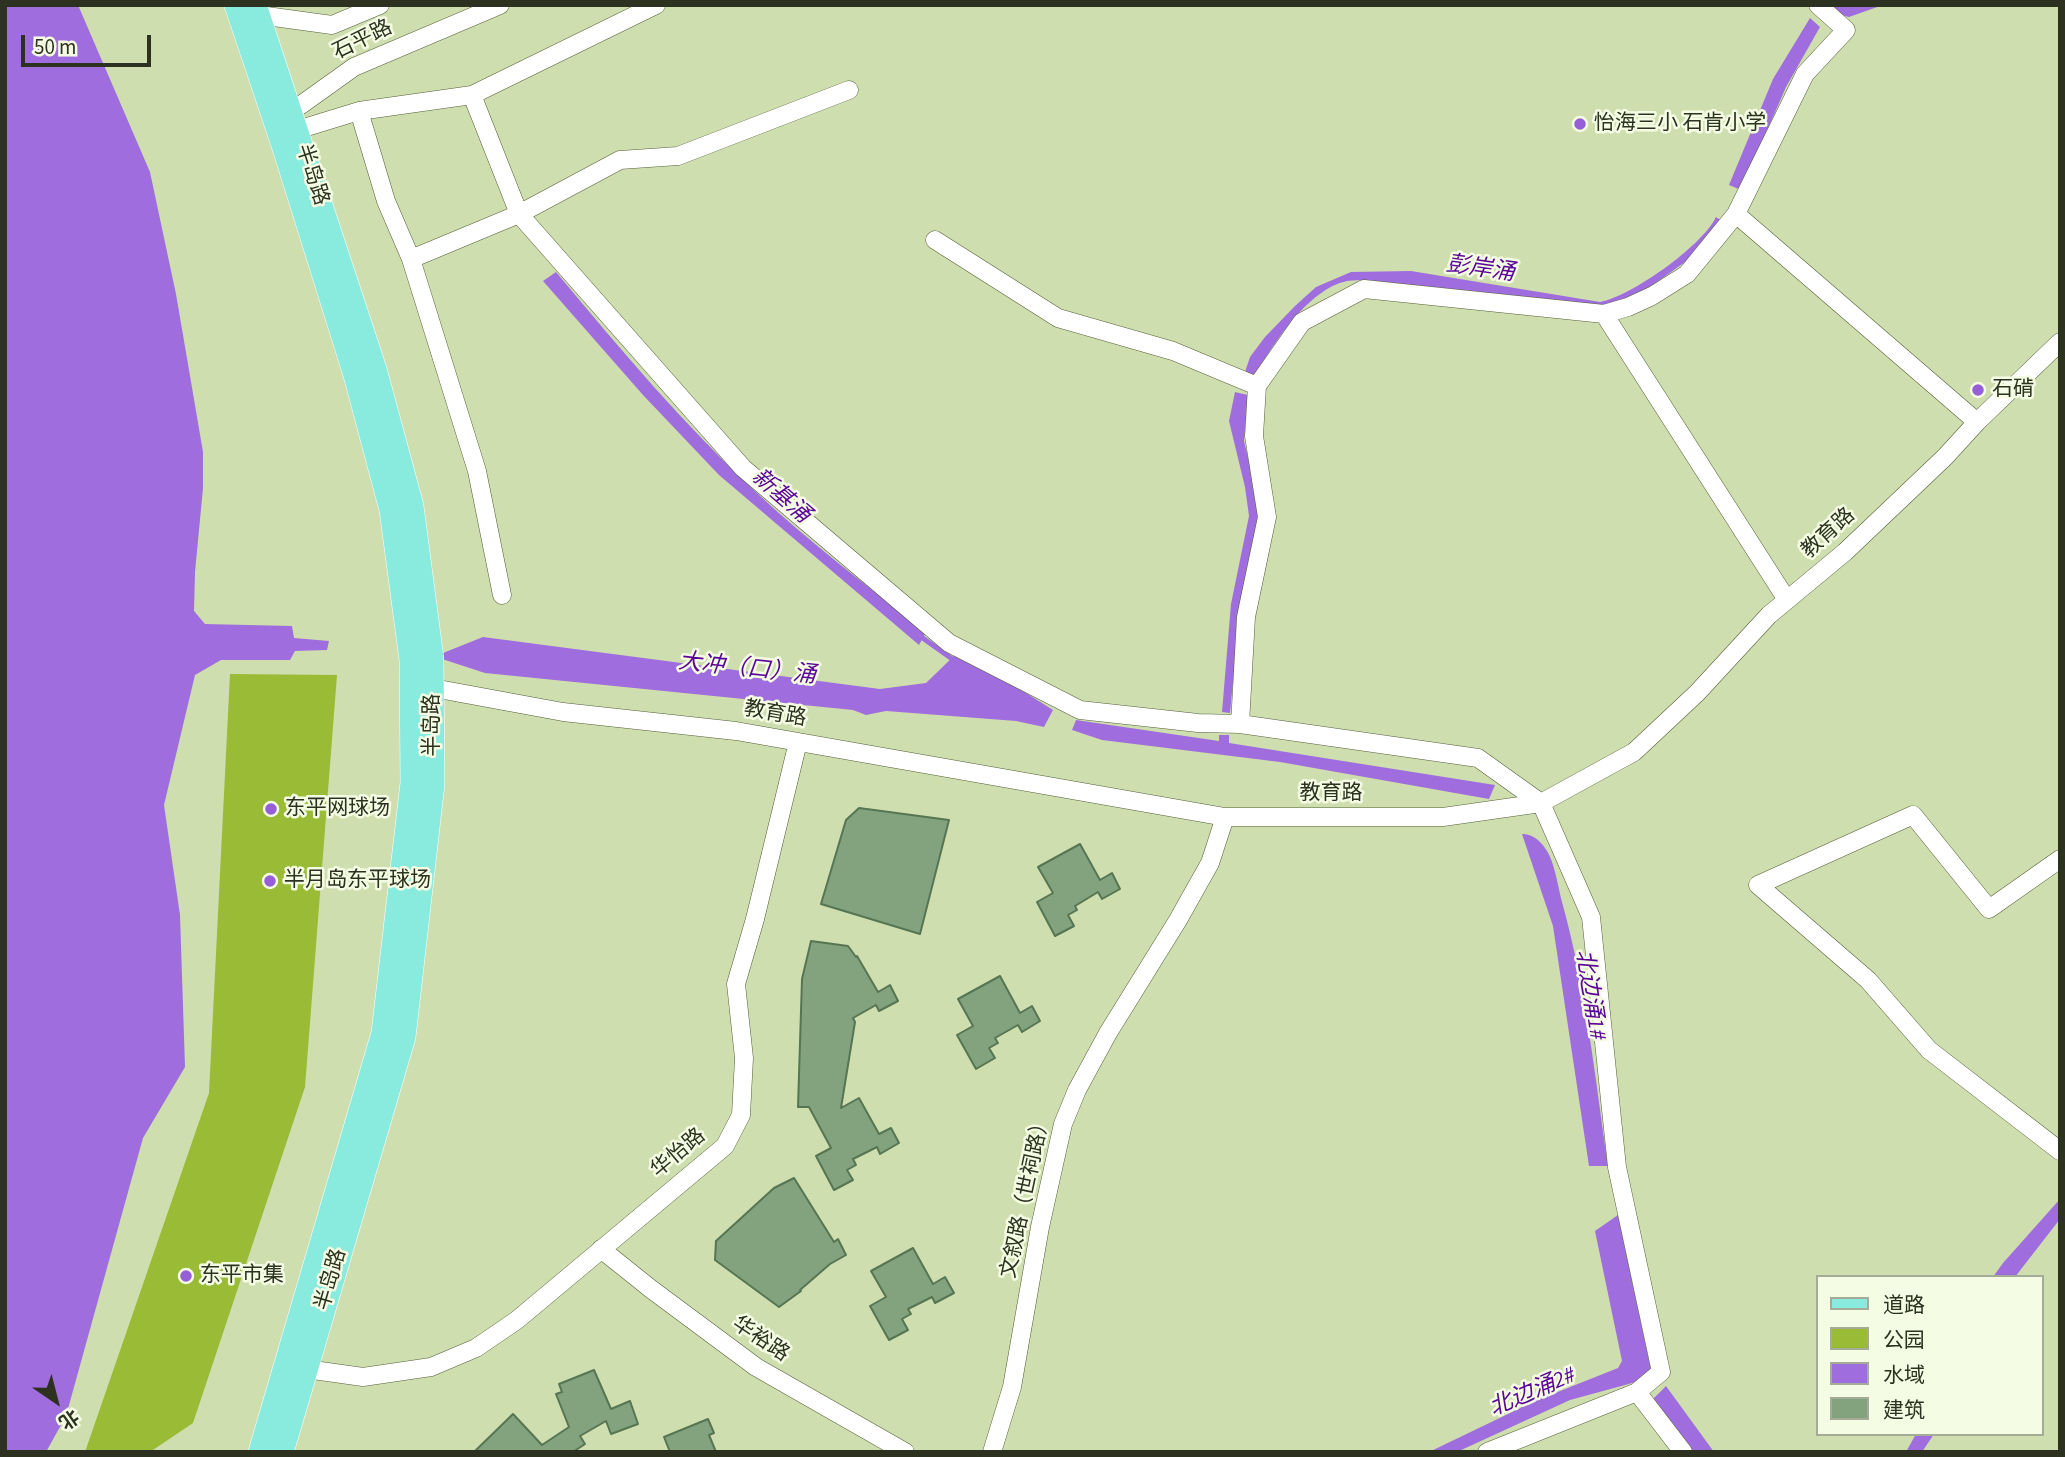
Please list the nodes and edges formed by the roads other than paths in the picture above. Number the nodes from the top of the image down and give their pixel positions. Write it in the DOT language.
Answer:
graph roads {
  1 [pos="236,5"];
  2 [pos="380,5"];
  3 [pos="500,5"];
  4 [pos="656,5"];
  5 [pos="1818,5"];
  6 [pos="257,10"];
  7 [pos="849,90"];
  8 [pos="472,95"];
  9 [pos="359,111"];
  10 [pos="294,121"];
  11 [pos="519,214"];
  12 [pos="1736,214"];
  13 [pos="935,240"];
  14 [pos="411,260"];
  15 [pos="1604,314"];
  16 [pos="2060,342"];
  17 [pos="1257,386"];
  18 [pos="1977,422"];
  19 [pos="502,595"];
  20 [pos="1787,600"];
  21 [pos="433,688"];
  22 [pos="1240,724"];
  23 [pos="798,742"];
  24 [pos="1541,803"];
  25 [pos="1225,817"];
  26 [pos="2060,859"];
  27 [pos="2060,1152"];
  28 [pos="601,1249"];
  29 [pos="306,1370"];
  30 [pos="1637,1392"];
  31 [pos="260,1452"];
  32 [pos="282,1452"];
  33 [pos="905,1452"];
  34 [pos="992,1452"];
  35 [pos="1487,1452"];
  36 [pos="1684,1452"];
  1 -- 31 [label="main road, 半岛路"];
  2 -- 6 [label="street, 石平路"];
  3 -- 10 [label="street, 石平路"];
  4 -- 8 [label="street"];
  5 -- 12 [label="street"];
  6 -- 10 [label="main road, 半岛路"];
  7 -- 11 [label="street"];
  8 -- 9 [label="street"];
  8 -- 11 [label="street"];
  9 -- 10 [label="street"];
  9 -- 14 [label="street"];
  10 -- 21 [label="main road, 半岛路"];
  11 -- 14 [label="street"];
  11 -- 22 [label="street"];
  12 -- 15 [label="street"];
  12 -- 18 [label="street"];
  13 -- 17 [label="street"];
  14 -- 19 [label="street"];
  15 -- 17 [label="street"];
  15 -- 20 [label="street"];
  16 -- 18 [label="street, 教育路"];
  17 -- 22 [label="street"];
  18 -- 20 [label="street, 教育路"];
  20 -- 24 [label="street, 教育路"];
  21 -- 23 [label="street, 教育路"];
  21 -- 29 [label="main road, 半岛路"];
  22 -- 24 [label="street"];
  23 -- 25 [label="street, 教育路"];
  23 -- 28 [label="street, 华怡路"];
  24 -- 25 [label="street, 教育路"];
  24 -- 30 [label="street"];
  25 -- 34 [label="street, 文叙路（世祠路）"];
  26 -- 27 [label="street"];
  28 -- 29 [label="street, 华怡路"];
  28 -- 33 [label="street, 华裕路"];
  29 -- 32 [label="main road, 半岛路"];
  30 -- 35 [label="street"];
  30 -- 36 [label="street"];
}
